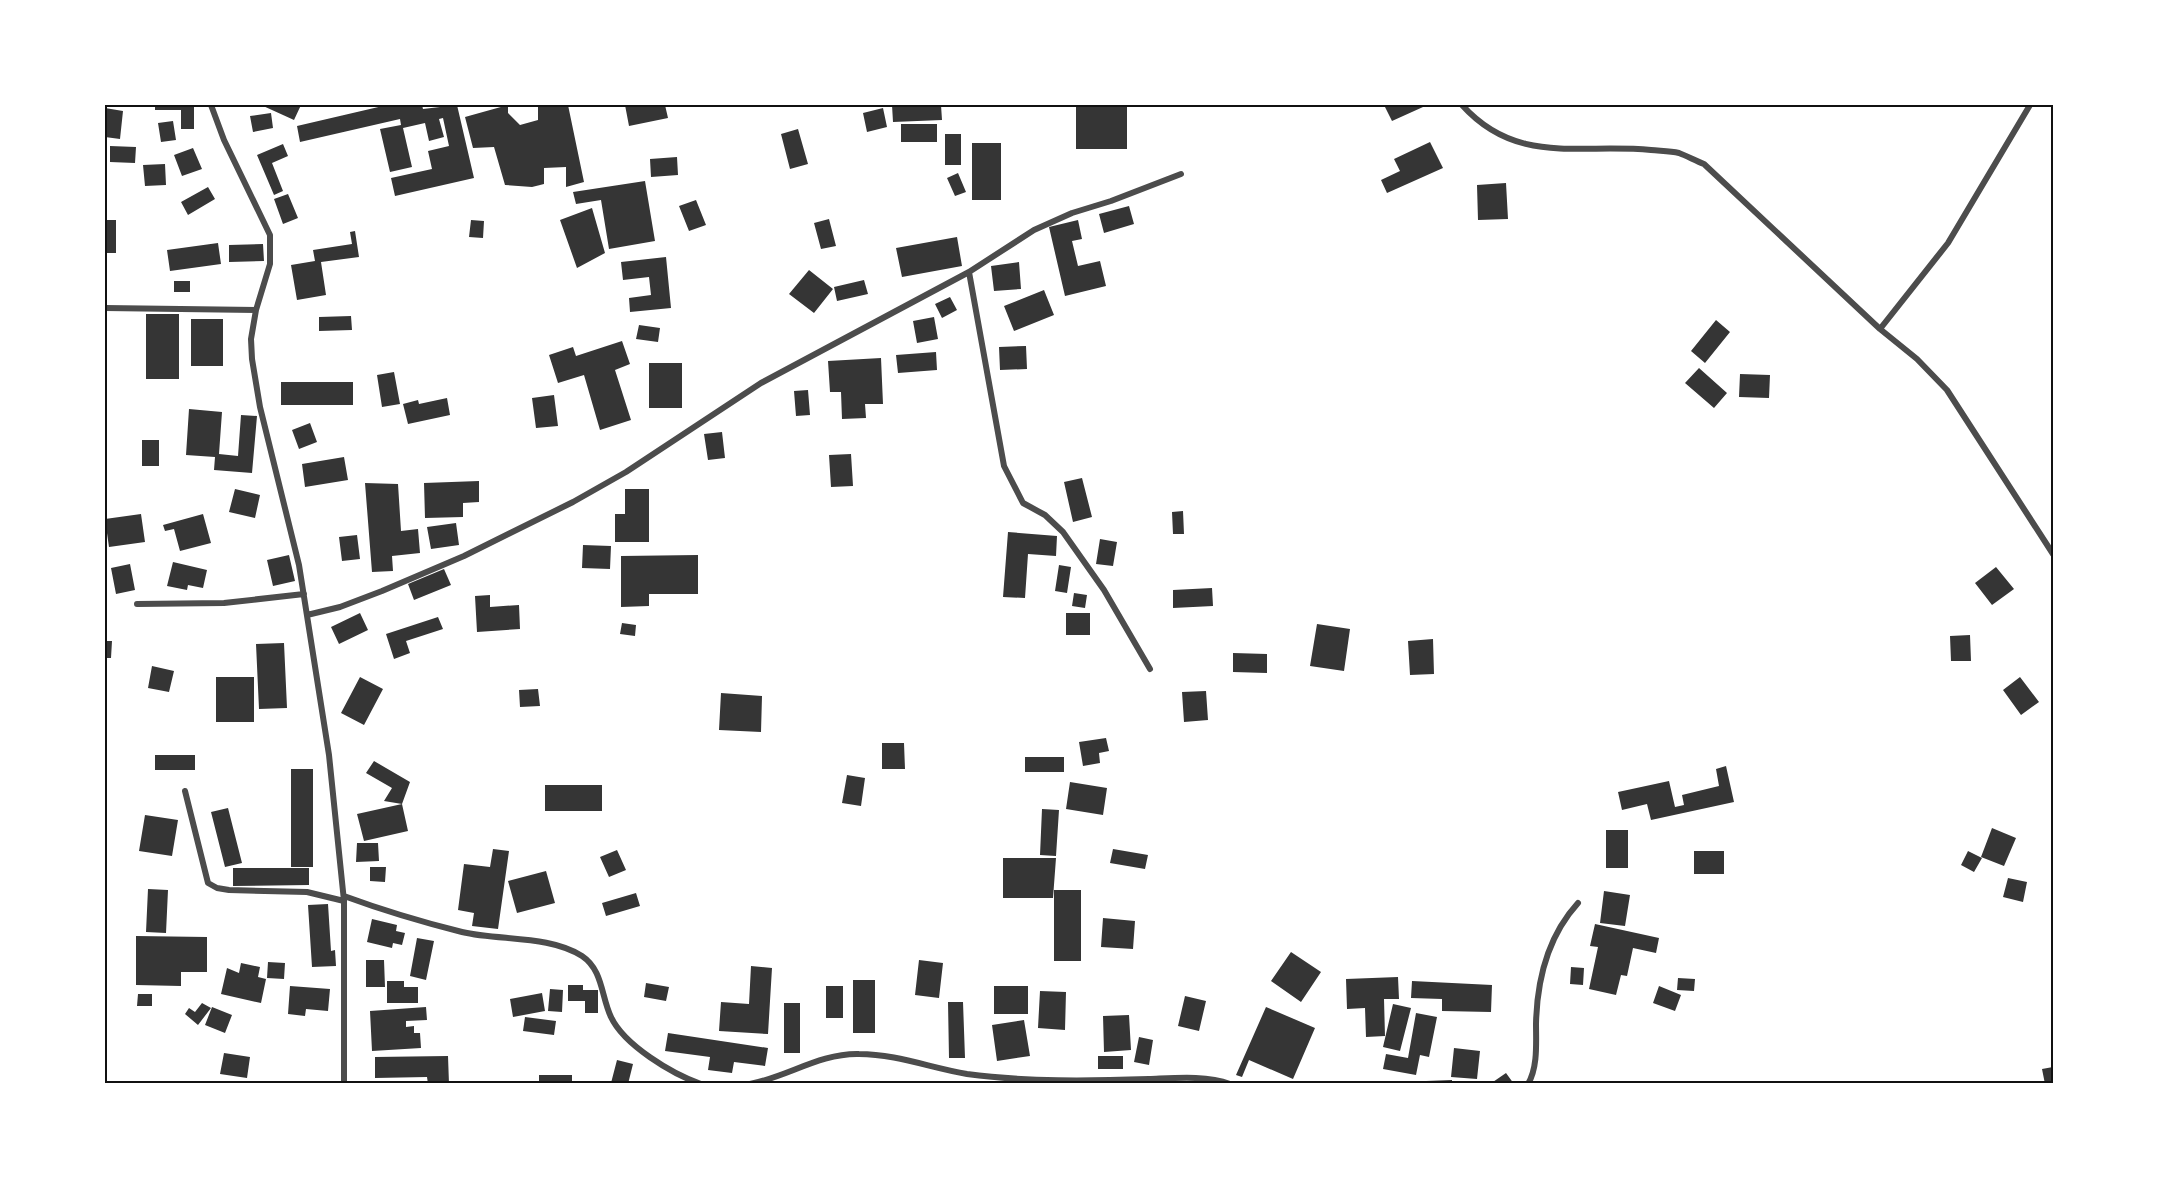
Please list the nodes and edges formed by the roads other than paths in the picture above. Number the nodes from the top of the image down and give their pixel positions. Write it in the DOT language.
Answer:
graph roads {
  1 [pos="211,105"];
  2 [pos="1462,105"];
  3 [pos="2030,105"];
  4 [pos="1181,174"];
  5 [pos="969,272"];
  6 [pos="105,308"];
  7 [pos="256,310"];
  8 [pos="1880,329"];
  9 [pos="2053,554"];
  10 [pos="304,594"];
  11 [pos="137,604"];
  12 [pos="307,615"];
  13 [pos="1150,669"];
  14 [pos="185,790"];
  15 [pos="344,898"];
  16 [pos="1578,903"];
  17 [pos="344,1084"];
  18 [pos="701,1084"];
  19 [pos="750,1084"];
  20 [pos="1230,1084"];
  21 [pos="1528,1084"];
  1 -- 7 [label="street"];
  2 -- 8 [label="street"];
  3 -- 8 [label="street"];
  4 -- 5 [label="street"];
  5 -- 12 [label="street"];
  5 -- 13 [label="street"];
  6 -- 7 [label="street"];
  7 -- 10 [label="street"];
  8 -- 9 [label="street"];
  10 -- 11 [label="street"];
  10 -- 12 [label="street"];
  12 -- 15 [label="street"];
  14 -- 15 [label="street"];
  15 -- 17 [label="street"];
  15 -- 18 [label="street"];
  16 -- 21 [label="street"];
  19 -- 20 [label="street"];
}
